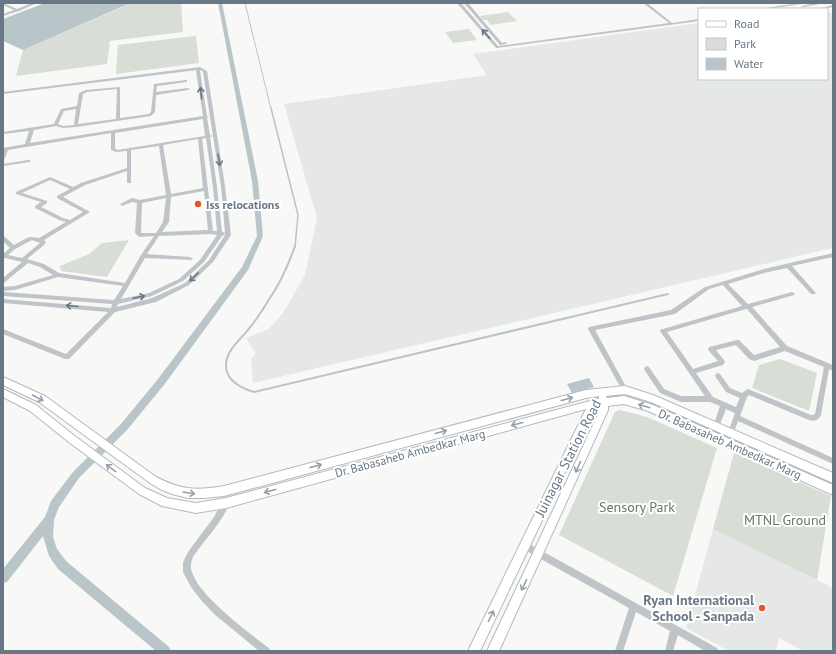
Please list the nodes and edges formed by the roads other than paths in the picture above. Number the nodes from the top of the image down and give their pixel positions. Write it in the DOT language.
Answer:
graph roads {
  1 [pos="35,3"];
  2 [pos="460,3"];
  3 [pos="466,3"];
  4 [pos="645,3"];
  5 [pos="806,3"];
  6 [pos="824,3"];
  7 [pos="4,4"];
  8 [pos="817,4"];
  9 [pos="768,8"];
  10 [pos="786,8"];
  11 [pos="18,10"];
  12 [pos="3,15"];
  13 [pos="698,18"];
  14 [pos="670,22"];
  15 [pos="500,44"];
  16 [pos="497,47"];
  17 [pos="200,68"];
  18 [pos="186,81"];
  19 [pos="173,83"];
  20 [pos="188,89"];
  21 [pos="173,92"];
  22 [pos="3,93"];
  23 [pos="154,94"];
  24 [pos="79,107"];
  25 [pos="213,116"];
  26 [pos="204,118"];
  27 [pos="118,119"];
  28 [pos="56,125"];
  29 [pos="76,126"];
  30 [pos="32,129"];
  31 [pos="3,133"];
  32 [pos="113,133"];
  33 [pos="215,135"];
  34 [pos="208,136"];
  35 [pos="200,137"];
  36 [pos="161,144"];
  37 [pos="27,145"];
  38 [pos="5,149"];
  39 [pos="129,149"];
  40 [pos="3,158"];
  41 [pos="28,160"];
  42 [pos="3,165"];
  43 [pos="129,169"];
  44 [pos="129,182"];
  45 [pos="73,189"];
  46 [pos="205,189"];
  47 [pos="169,197"];
  48 [pos="140,202"];
  49 [pos="122,204"];
  50 [pos="70,222"];
  51 [pos="210,232"];
  52 [pos="159,233"];
  53 [pos="220,234"];
  54 [pos="228,235"];
  55 [pos="3,238"];
  56 [pos="40,240"];
  57 [pos="13,248"];
  58 [pos="833,255"];
  59 [pos="3,256"];
  60 [pos="144,256"];
  61 [pos="190,259"];
  62 [pos="25,261"];
  63 [pos="788,265"];
  64 [pos="58,274"];
  65 [pos="3,281"];
  66 [pos="724,283"];
  67 [pos="127,286"];
  68 [pos="3,289"];
  69 [pos="813,293"];
  70 [pos="3,294"];
  71 [pos="792,294"];
  72 [pos="3,301"];
  73 [pos="116,302"];
  74 [pos="747,307"];
  75 [pos="113,310"];
  76 [pos="3,331"];
  77 [pos="785,348"];
  78 [pos="830,366"];
  79 [pos="647,369"];
  80 [pos="692,372"];
  81 [pos="718,376"];
  82 [pos="3,381"];
  83 [pos="625,390"];
  84 [pos="602,391"];
  85 [pos="3,393"];
  86 [pos="743,398"];
  87 [pos="711,399"];
  88 [pos="624,400"];
  89 [pos="603,403"];
  90 [pos="592,404"];
  91 [pos="724,405"];
  92 [pos="737,414"];
  93 [pos="716,426"];
  94 [pos="731,433"];
  95 [pos="399,444"];
  96 [pos="402,455"];
  97 [pos="833,461"];
  98 [pos="833,478"];
  99 [pos="833,490"];
  100 [pos="226,503"];
  101 [pos="524,545"];
  102 [pos="538,553"];
  103 [pos="634,606"];
  104 [pos="675,629"];
  105 [pos="266,651"];
  106 [pos="474,651"];
  107 [pos="493,651"];
  108 [pos="619,651"];
  109 [pos="669,651"];
  110 [pos="714,651"];
  1 -- 11 [label="street"];
  16 -- 2 [label="street, one-way"];
  3 -- 15 [label="street"];
  4 -- 14 [label="street"];
  5 -- 9 [label="street"];
  6 -- 8 [label="street"];
  7 -- 11 [label="street"];
  8 -- 10 [label="street"];
  11 -- 12 [label="street"];
  13 -- 14 [label="street"];
  14 -- 15 [label="street"];
  14 -- 16 [label="street"];
  15 -- 16 [label="street"];
  17 -- 22 [label="street"];
  17 -- 25 [label="street"];
  26 -- 17 [label="street, one-way"];
  18 -- 19 [label="street"];
  19 -- 21 [label="street"];
  19 -- 23 [label="street"];
  20 -- 21 [label="street"];
  21 -- 23 [label="street"];
  23 -- 27 [label="street"];
  24 -- 27 [label="street"];
  24 -- 28 [label="street"];
  24 -- 29 [label="street"];
  25 -- 26 [label="street"];
  25 -- 33 [label="street"];
  26 -- 32 [label="street"];
  26 -- 34 [label="street"];
  27 -- 29 [label="street"];
  28 -- 29 [label="street"];
  28 -- 30 [label="street"];
  30 -- 31 [label="street"];
  30 -- 37 [label="street"];
  32 -- 37 [label="street"];
  32 -- 39 [label="street"];
  33 -- 34 [label="street"];
  33 -- 54 [label="street, one-way"];
  34 -- 35 [label="street"];
  34 -- 53 [label="street"];
  35 -- 36 [label="street"];
  35 -- 46 [label="street"];
  36 -- 39 [label="street"];
  36 -- 47 [label="street"];
  37 -- 38 [label="street"];
  38 -- 40 [label="street"];
  39 -- 43 [label="street"];
  41 -- 42 [label="street"];
  43 -- 44 [label="street"];
  43 -- 45 [label="street"];
  45 -- 50 [label="street"];
  45 -- 50 [label="street"];
  46 -- 47 [label="street"];
  46 -- 51 [label="street"];
  47 -- 48 [label="street"];
  47 -- 52 [label="street"];
  48 -- 49 [label="street"];
  48 -- 52 [label="street"];
  50 -- 56 [label="street"];
  51 -- 52 [label="street"];
  51 -- 53 [label="street"];
  52 -- 60 [label="street"];
  53 -- 54 [label="street"];
  73 -- 53 [label="street, one-way"];
  54 -- 75 [label="street, one-way"];
  55 -- 57 [label="street"];
  56 -- 57 [label="street"];
  56 -- 62 [label="street"];
  57 -- 59 [label="street"];
  58 -- 63 [label="street"];
  59 -- 62 [label="street"];
  60 -- 61 [label="street"];
  60 -- 67 [label="street"];
  62 -- 64 [label="street"];
  62 -- 65 [label="street"];
  63 -- 66 [label="street"];
  63 -- 69 [label="street"];
  64 -- 67 [label="street"];
  64 -- 68 [label="street"];
  66 -- 74 [label="street"];
  66 -- 83 [label="street"];
  67 -- 73 [label="street"];
  70 -- 73 [label="street"];
  71 -- 74 [label="street"];
  75 -- 72 [label="street, one-way"];
  73 -- 75 [label="street"];
  74 -- 77 [label="street"];
  74 -- 80 [label="street"];
  75 -- 76 [label="street"];
  77 -- 78 [label="street"];
  77 -- 80 [label="street"];
  78 -- 86 [label="street"];
  79 -- 87 [label="street"];
  80 -- 87 [label="street"];
  81 -- 86 [label="street"];
  82 -- 95 [label="main road, Dr. Babasaheb Ambedkar Marg, one-way"];
  83 -- 84 [label="main road, Dr. Babasaheb Ambedkar Marg"];
  83 -- 88 [label="street"];
  83 -- 93 [label="main road, Dr. Babasaheb Ambedkar Marg"];
  84 -- 89 [label="main road, Juinagar Station Road"];
  84 -- 90 [label="main road, Juinagar Station Road"];
  95 -- 84 [label="main road, Dr. Babasaheb Ambedkar Marg, one-way"];
  100 -- 85 [label="main road, Dr. Babasaheb Ambedkar Marg, one-way"];
  86 -- 92 [label="street"];
  87 -- 91 [label="street"];
  88 -- 89 [label="main road, Dr. Babasaheb Ambedkar Marg"];
  99 -- 88 [label="main road, Dr. Babasaheb Ambedkar Marg, one-way"];
  89 -- 90 [label="main road, Dr. Babasaheb Ambedkar Marg"];
  89 -- 102 [label="main road, Juinagar Station Road, one-way"];
  90 -- 96 [label="main road, Dr. Babasaheb Ambedkar Marg, one-way"];
  90 -- 101 [label="main road, Juinagar Station Road"];
  91 -- 92 [label="street"];
  91 -- 93 [label="street"];
  92 -- 94 [label="street"];
  92 -- 97 [label="street"];
  93 -- 94 [label="main road, Dr. Babasaheb Ambedkar Marg"];
  94 -- 98 [label="main road, Dr. Babasaheb Ambedkar Marg"];
  95 -- 96 [label="main road"];
  96 -- 100 [label="main road, Dr. Babasaheb Ambedkar Marg, one-way"];
  100 -- 105 [label="street"];
  101 -- 102 [label="street"];
  106 -- 101 [label="main road, Juinagar Station Road, one-way"];
  102 -- 103 [label="street"];
  102 -- 107 [label="main road, Juinagar Station Road, one-way"];
  103 -- 104 [label="street"];
  103 -- 108 [label="street"];
  104 -- 109 [label="street"];
  104 -- 110 [label="street"];
}
